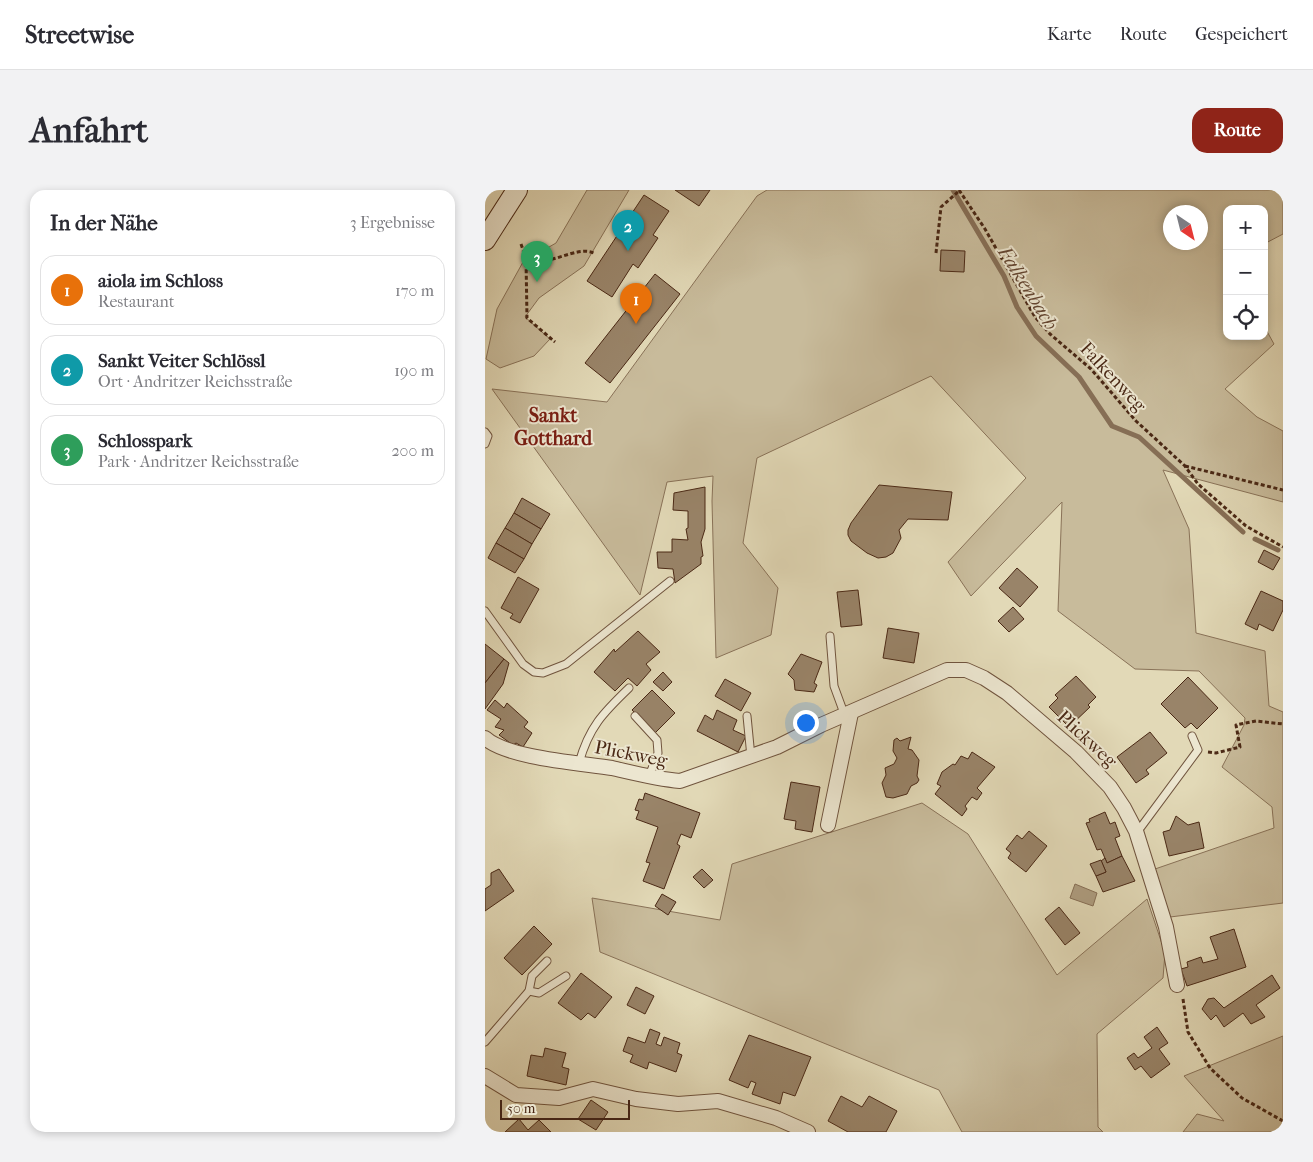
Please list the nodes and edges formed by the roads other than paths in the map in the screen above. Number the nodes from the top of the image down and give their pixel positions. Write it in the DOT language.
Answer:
graph roads {
  1 [pos="517,190"];
  2 [pos="485,240"];
  3 [pos="485,432"];
  4 [pos="485,444"];
  5 [pos="670,581"];
  6 [pos="485,611"];
  7 [pos="830,636"];
  8 [pos="629,688"];
  9 [pos="848,714"];
  10 [pos="635,716"];
  11 [pos="747,716"];
  12 [pos="1192,736"];
  13 [pos="485,738"];
  14 [pos="751,757"];
  15 [pos="579,763"];
  16 [pos="649,776"];
  17 [pos="828,825"];
  18 [pos="1136,831"];
  19 [pos="547,961"];
  20 [pos="566,976"];
  21 [pos="1177,985"];
  22 [pos="529,991"];
  23 [pos="485,1042"];
  24 [pos="485,1076"];
  25 [pos="808,1132"];
  1 -- 2 [label="main road"];
  3 -- 4 [label="lane"];
  5 -- 6 [label="lane"];
  7 -- 9 [label="lane"];
  8 -- 15 [label="lane"];
  9 -- 14 [label="street, Plickweg"];
  9 -- 17 [label="street"];
  9 -- 18 [label="street, Plickweg"];
  10 -- 16 [label="lane"];
  11 -- 14 [label="lane"];
  12 -- 18 [label="lane"];
  13 -- 15 [label="street, Plickweg"];
  14 -- 16 [label="street, Plickweg"];
  15 -- 16 [label="street, Plickweg"];
  18 -- 21 [label="street, Plickweg"];
  19 -- 22 [label="lane"];
  20 -- 22 [label="lane"];
  22 -- 23 [label="lane"];
  24 -- 25 [label="street"];
}
